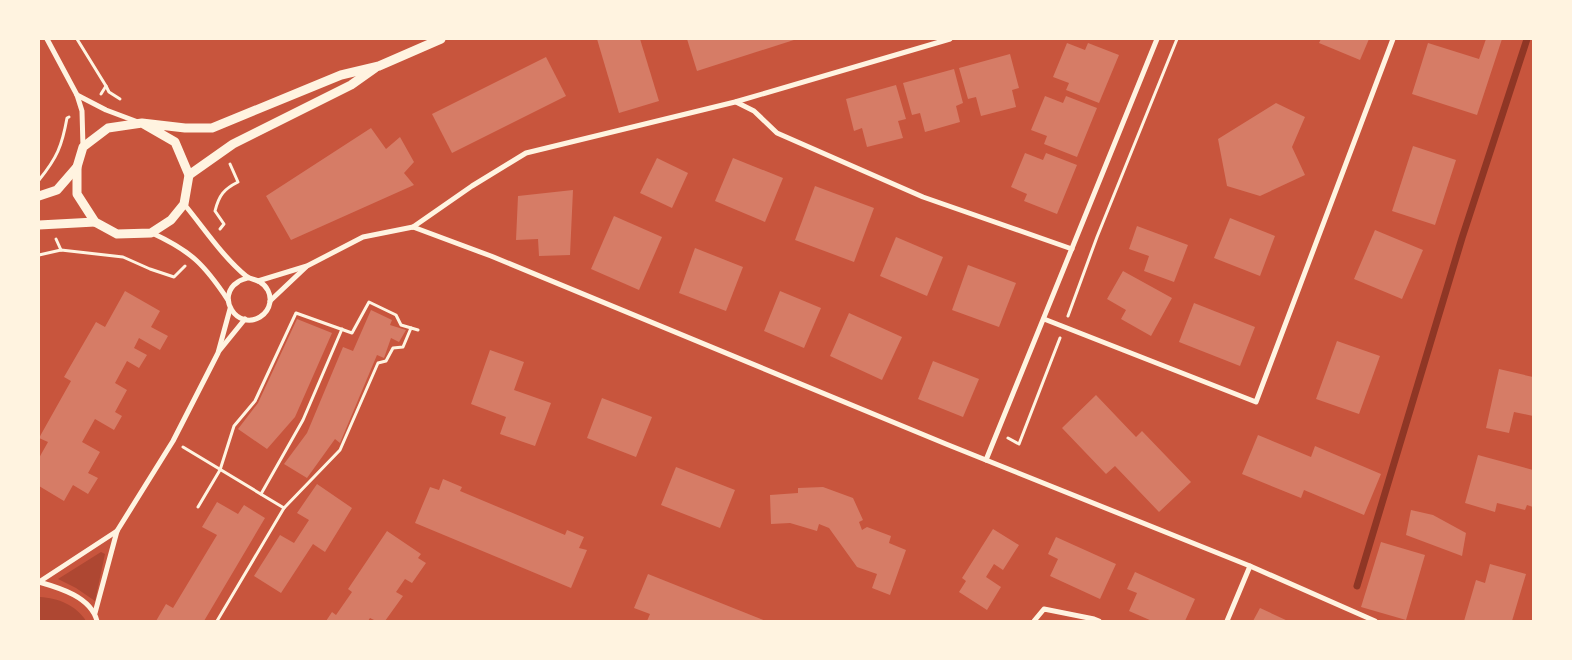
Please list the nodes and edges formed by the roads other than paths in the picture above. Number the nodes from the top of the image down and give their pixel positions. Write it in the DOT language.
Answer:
graph roads {
  1 [pos="47,39"];
  2 [pos="441,39"];
  3 [pos="950,39"];
  4 [pos="1157,39"];
  5 [pos="1393,39"];
  6 [pos="379,66"];
  7 [pos="77,95"];
  8 [pos="736,102"];
  9 [pos="142,123"];
  10 [pos="83,147"];
  11 [pos="76,166"];
  12 [pos="189,175"];
  13 [pos="39,196"];
  14 [pos="184,204"];
  15 [pos="95,222"];
  16 [pos="39,225"];
  17 [pos="413,227"];
  18 [pos="151,233"];
  19 [pos="1072,249"];
  20 [pos="307,266"];
  21 [pos="248,278"];
  22 [pos="258,281"];
  23 [pos="228,300"];
  24 [pos="270,301"];
  25 [pos="230,309"];
  26 [pos="245,319"];
  27 [pos="1044,319"];
  28 [pos="218,353"];
  29 [pos="986,460"];
  30 [pos="117,531"];
  31 [pos="1250,566"];
  32 [pos="39,582"];
  33 [pos="95,613"];
  34 [pos="97,621"];
  35 [pos="1034,621"];
  36 [pos="1099,621"];
  37 [pos="1227,621"];
  38 [pos="1375,621"];
  1 -- 7 [label="street"];
  2 -- 6 [label="street"];
  3 -- 8 [label="street"];
  4 -- 19 [label="street"];
  5 -- 27 [label="street"];
  6 -- 9 [label="street"];
  6 -- 12 [label="street"];
  7 -- 9 [label="street"];
  7 -- 10 [label="street"];
  8 -- 17 [label="street"];
  8 -- 19 [label="street"];
  9 -- 10 [label="street"];
  9 -- 12 [label="street"];
  10 -- 11 [label="street"];
  11 -- 13 [label="street"];
  11 -- 15 [label="street"];
  12 -- 14 [label="street"];
  14 -- 18 [label="street"];
  14 -- 21 [label="street"];
  15 -- 16 [label="street"];
  15 -- 18 [label="street"];
  17 -- 20 [label="street"];
  17 -- 29 [label="street"];
  18 -- 23 [label="street"];
  19 -- 27 [label="street"];
  20 -- 22 [label="street"];
  20 -- 24 [label="street"];
  21 -- 22 [label="street"];
  21 -- 23 [label="street"];
  22 -- 24 [label="street"];
  23 -- 25 [label="street"];
  24 -- 26 [label="street"];
  25 -- 26 [label="street"];
  25 -- 28 [label="street"];
  26 -- 28 [label="street"];
  27 -- 29 [label="street"];
  28 -- 30 [label="street"];
  29 -- 31 [label="street"];
  30 -- 32 [label="street"];
  30 -- 33 [label="street"];
  31 -- 37 [label="street"];
  31 -- 38 [label="street"];
  32 -- 33 [label="street"];
  33 -- 34 [label="street"];
  35 -- 36 [label="street"];
}
